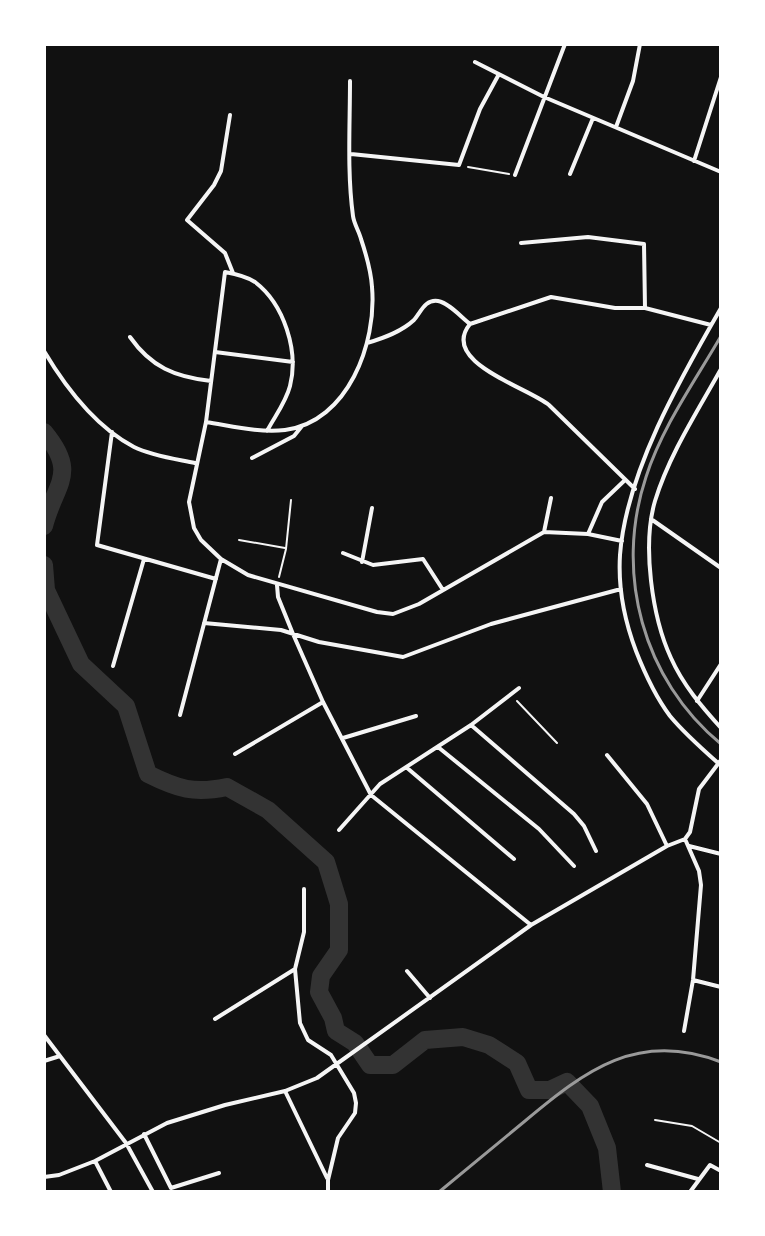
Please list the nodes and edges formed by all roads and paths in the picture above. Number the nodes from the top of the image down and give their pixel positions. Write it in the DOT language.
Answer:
graph roads {
  1 [pos="565,44"];
  2 [pos="640,44"];
  3 [pos="475,62"];
  4 [pos="499,74"];
  5 [pos="721,77"];
  6 [pos="350,81"];
  7 [pos="544,97"];
  8 [pos="230,115"];
  9 [pos="593,118"];
  10 [pos="616,127"];
  11 [pos="351,154"];
  12 [pos="694,161"];
  13 [pos="459,165"];
  14 [pos="721,172"];
  15 [pos="570,174"];
  16 [pos="515,175"];
  17 [pos="521,243"];
  18 [pos="233,273"];
  19 [pos="645,308"];
  20 [pos="721,308"];
  21 [pos="470,324"];
  22 [pos="711,325"];
  23 [pos="130,337"];
  24 [pos="367,343"];
  25 [pos="44,351"];
  26 [pos="215,352"];
  27 [pos="293,362"];
  28 [pos="721,369"];
  29 [pos="211,381"];
  30 [pos="206,422"];
  31 [pos="302,426"];
  32 [pos="267,431"];
  33 [pos="112,432"];
  34 [pos="252,458"];
  35 [pos="195,463"];
  36 [pos="624,481"];
  37 [pos="635,489"];
  38 [pos="551,498"];
  39 [pos="291,500"];
  40 [pos="372,508"];
  41 [pos="651,519"];
  42 [pos="544,532"];
  43 [pos="588,534"];
  44 [pos="239,540"];
  45 [pos="622,541"];
  46 [pos="286,549"];
  47 [pos="343,553"];
  48 [pos="144,559"];
  49 [pos="221,559"];
  50 [pos="362,562"];
  51 [pos="721,568"];
  52 [pos="216,579"];
  53 [pos="277,585"];
  54 [pos="621,589"];
  55 [pos="443,590"];
  56 [pos="204,623"];
  57 [pos="293,634"];
  58 [pos="721,664"];
  59 [pos="113,666"];
  60 [pos="519,688"];
  61 [pos="510,695"];
  62 [pos="697,701"];
  63 [pos="323,702"];
  64 [pos="180,715"];
  65 [pos="416,716"];
  66 [pos="471,725"];
  67 [pos="721,728"];
  68 [pos="343,738"];
  69 [pos="557,743"];
  70 [pos="438,747"];
  71 [pos="235,754"];
  72 [pos="607,755"];
  73 [pos="720,761"];
  74 [pos="406,767"];
  75 [pos="371,795"];
  76 [pos="339,830"];
  77 [pos="685,839"];
  78 [pos="667,846"];
  79 [pos="689,846"];
  80 [pos="596,851"];
  81 [pos="721,854"];
  82 [pos="514,859"];
  83 [pos="574,866"];
  84 [pos="304,889"];
  85 [pos="531,925"];
  86 [pos="295,969"];
  87 [pos="407,971"];
  88 [pos="693,980"];
  89 [pos="721,987"];
  90 [pos="430,998"];
  91 [pos="215,1019"];
  92 [pos="684,1031"];
  93 [pos="44,1035"];
  94 [pos="60,1056"];
  95 [pos="44,1061"];
  96 [pos="337,1065"];
  97 [pos="285,1091"];
  98 [pos="655,1120"];
  99 [pos="144,1134"];
  100 [pos="126,1143"];
  101 [pos="721,1143"];
  102 [pos="95,1161"];
  103 [pos="647,1165"];
  104 [pos="721,1171"];
  105 [pos="219,1173"];
  106 [pos="44,1177"];
  107 [pos="698,1179"];
  108 [pos="328,1180"];
  109 [pos="111,1192"];
  110 [pos="153,1192"];
  111 [pos="328,1192"];
  112 [pos="690,1192"];
  1 -- 7 [label="street"];
  2 -- 10 [label="street"];
  3 -- 4 [label="street"];
  4 -- 7 [label="street"];
  4 -- 13 [label="street"];
  5 -- 12 [label="street"];
  6 -- 11 [label="street"];
  7 -- 9 [label="street"];
  7 -- 16 [label="street"];
  8 -- 18 [label="street"];
  9 -- 10 [label="street"];
  9 -- 15 [label="street"];
  10 -- 12 [label="street"];
  11 -- 13 [label="street"];
  11 -- 24 [label="street"];
  12 -- 14 [label="street"];
  13 -- 16 [label="path"];
  17 -- 19 [label="street"];
  18 -- 26 [label="street"];
  18 -- 27 [label="street"];
  19 -- 21 [label="street"];
  19 -- 22 [label="street"];
  20 -- 22 [label="street"];
  21 -- 24 [label="street"];
  21 -- 36 [label="street"];
  22 -- 37 [label="street"];
  23 -- 29 [label="street"];
  24 -- 31 [label="street"];
  25 -- 33 [label="street"];
  26 -- 27 [label="street"];
  26 -- 29 [label="street"];
  27 -- 32 [label="street"];
  28 -- 41 [label="street"];
  29 -- 30 [label="street"];
  30 -- 32 [label="street"];
  30 -- 35 [label="street"];
  31 -- 32 [label="street"];
  31 -- 34 [label="street"];
  33 -- 35 [label="street"];
  33 -- 48 [label="street"];
  35 -- 49 [label="street"];
  36 -- 37 [label="street"];
  36 -- 43 [label="street"];
  37 -- 45 [label="street"];
  38 -- 42 [label="street"];
  39 -- 46 [label="path"];
  40 -- 50 [label="street"];
  41 -- 51 [label="street"];
  41 -- 62 [label="street"];
  42 -- 43 [label="street"];
  42 -- 55 [label="street"];
  43 -- 45 [label="street"];
  44 -- 46 [label="path"];
  45 -- 54 [label="street"];
  46 -- 53 [label="path"];
  47 -- 50 [label="street"];
  48 -- 52 [label="street"];
  48 -- 59 [label="street"];
  49 -- 52 [label="street"];
  49 -- 53 [label="street"];
  50 -- 55 [label="street"];
  52 -- 56 [label="street"];
  53 -- 55 [label="street"];
  53 -- 57 [label="street"];
  54 -- 57 [label="street"];
  54 -- 73 [label="street"];
  56 -- 57 [label="street"];
  56 -- 64 [label="street"];
  57 -- 63 [label="street"];
  58 -- 62 [label="street"];
  60 -- 61 [label="street"];
  61 -- 66 [label="street"];
  61 -- 69 [label="path"];
  62 -- 67 [label="street"];
  63 -- 68 [label="street"];
  63 -- 71 [label="street"];
  65 -- 68 [label="street"];
  66 -- 70 [label="street"];
  66 -- 80 [label="street"];
  68 -- 75 [label="street"];
  70 -- 74 [label="street"];
  70 -- 83 [label="street"];
  72 -- 78 [label="street"];
  73 -- 77 [label="street"];
  74 -- 75 [label="street"];
  74 -- 82 [label="street"];
  75 -- 76 [label="street"];
  75 -- 85 [label="street"];
  77 -- 78 [label="street"];
  77 -- 79 [label="street"];
  78 -- 85 [label="street"];
  79 -- 81 [label="street"];
  79 -- 88 [label="street"];
  84 -- 86 [label="street"];
  85 -- 90 [label="street"];
  86 -- 91 [label="street"];
  86 -- 96 [label="street"];
  87 -- 90 [label="street"];
  88 -- 89 [label="street"];
  88 -- 92 [label="street"];
  90 -- 96 [label="street"];
  93 -- 94 [label="street"];
  94 -- 95 [label="street"];
  94 -- 100 [label="street"];
  96 -- 97 [label="street"];
  96 -- 108 [label="street"];
  97 -- 99 [label="street"];
  97 -- 108 [label="street"];
  98 -- 101 [label="lane"];
  99 -- 100 [label="street"];
  99 -- 105 [label="street"];
  100 -- 102 [label="street"];
  100 -- 110 [label="street"];
  102 -- 106 [label="street"];
  102 -- 109 [label="street"];
  103 -- 107 [label="street"];
  104 -- 107 [label="street"];
  107 -- 112 [label="street"];
  108 -- 111 [label="street"];
}
